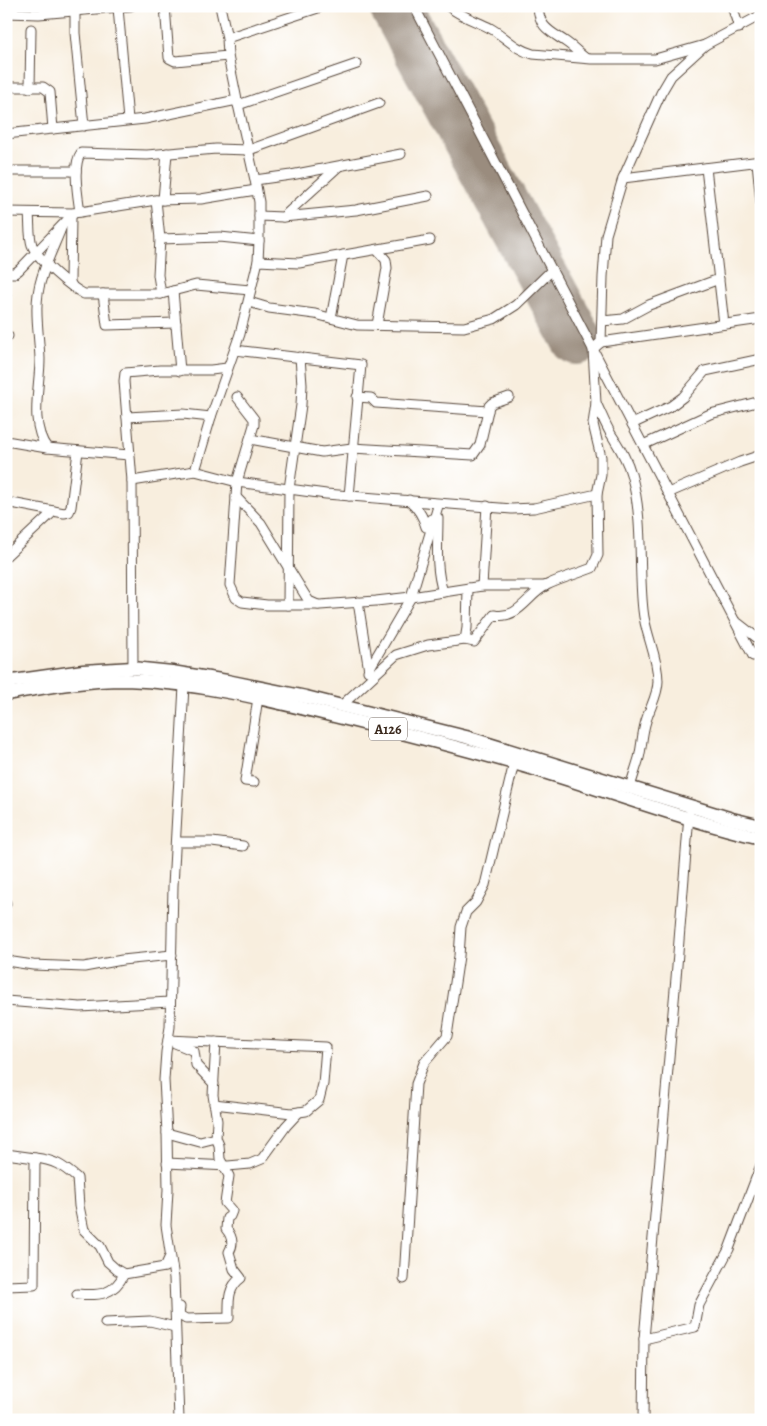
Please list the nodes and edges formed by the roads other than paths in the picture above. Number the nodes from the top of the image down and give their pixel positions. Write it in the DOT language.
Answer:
graph roads {
  1 [pos="131,6"];
  2 [pos="165,6"];
  3 [pos="220,6"];
  4 [pos="414,6"];
  5 [pos="448,6"];
  6 [pos="538,6"];
  7 [pos="732,6"];
  8 [pos="118,8"];
  9 [pos="318,8"];
  10 [pos="75,11"];
  11 [pos="6,13"];
  12 [pos="761,15"];
  13 [pos="739,28"];
  14 [pos="32,29"];
  15 [pos="227,38"];
  16 [pos="705,45"];
  17 [pos="228,56"];
  18 [pos="584,58"];
  19 [pos="357,64"];
  20 [pos="6,87"];
  21 [pos="30,88"];
  22 [pos="237,103"];
  23 [pos="378,103"];
  24 [pos="128,120"];
  25 [pos="84,126"];
  26 [pos="54,129"];
  27 [pos="6,134"];
  28 [pos="249,150"];
  29 [pos="167,153"];
  30 [pos="401,154"];
  31 [pos="759,161"];
  32 [pos="338,167"];
  33 [pos="706,168"];
  34 [pos="6,171"];
  35 [pos="76,171"];
  36 [pos="623,178"];
  37 [pos="255,180"];
  38 [pos="256,190"];
  39 [pos="428,196"];
  40 [pos="160,200"];
  41 [pos="761,203"];
  42 [pos="6,212"];
  43 [pos="29,213"];
  44 [pos="75,214"];
  45 [pos="259,216"];
  46 [pos="283,217"];
  47 [pos="62,226"];
  48 [pos="160,238"];
  49 [pos="430,240"];
  50 [pos="259,241"];
  51 [pos="376,250"];
  52 [pos="37,252"];
  53 [pos="344,255"];
  54 [pos="258,261"];
  55 [pos="47,264"];
  56 [pos="552,270"];
  57 [pos="6,273"];
  58 [pos="719,279"];
  59 [pos="72,286"];
  60 [pos="250,290"];
  61 [pos="173,291"];
  62 [pos="103,294"];
  63 [pos="161,294"];
  64 [pos="249,302"];
  65 [pos="331,318"];
  66 [pos="761,319"];
  67 [pos="602,321"];
  68 [pos="176,323"];
  69 [pos="724,324"];
  70 [pos="377,325"];
  71 [pos="601,342"];
  72 [pos="593,349"];
  73 [pos="235,350"];
  74 [pos="300,357"];
  75 [pos="761,359"];
  76 [pos="227,368"];
  77 [pos="180,371"];
  78 [pos="237,397"];
  79 [pos="357,397"];
  80 [pos="509,397"];
  81 [pos="761,401"];
  82 [pos="596,403"];
  83 [pos="488,411"];
  84 [pos="127,417"];
  85 [pos="211,417"];
  86 [pos="632,424"];
  87 [pos="250,438"];
  88 [pos="6,441"];
  89 [pos="643,445"];
  90 [pos="294,447"];
  91 [pos="47,448"];
  92 [pos="352,448"];
  93 [pos="78,452"];
  94 [pos="129,455"];
  95 [pos="761,455"];
  96 [pos="194,471"];
  97 [pos="132,481"];
  98 [pos="237,482"];
  99 [pos="289,489"];
  100 [pos="668,493"];
  101 [pos="597,494"];
  102 [pos="349,496"];
  103 [pos="236,497"];
  104 [pos="409,500"];
  105 [pos="6,502"];
  106 [pos="438,504"];
  107 [pos="488,506"];
  108 [pos="54,511"];
  109 [pos="6,556"];
  110 [pos="288,566"];
  111 [pos="482,586"];
  112 [pos="545,586"];
  113 [pos="468,588"];
  114 [pos="444,592"];
  115 [pos="411,597"];
  116 [pos="358,602"];
  117 [pos="288,605"];
  118 [pos="320,606"];
  119 [pos="734,620"];
  120 [pos="465,640"];
  121 [pos="761,641"];
  122 [pos="753,656"];
  123 [pos="133,668"];
  124 [pos="369,675"];
  125 [pos="6,682"];
  126 [pos="184,686"];
  127 [pos="6,694"];
  128 [pos="258,698"];
  129 [pos="341,706"];
  130 [pos="514,763"];
  131 [pos="254,782"];
  132 [pos="630,787"];
  133 [pos="690,812"];
  134 [pos="761,826"];
  135 [pos="761,838"];
  136 [pos="176,842"];
  137 [pos="242,846"];
  138 [pos="172,955"];
  139 [pos="7,961"];
  140 [pos="6,1001"];
  141 [pos="170,1002"];
  142 [pos="168,1040"];
  143 [pos="216,1042"];
  144 [pos="214,1084"];
  145 [pos="214,1104"];
  146 [pos="299,1112"];
  147 [pos="167,1133"];
  148 [pos="216,1138"];
  149 [pos="6,1154"];
  150 [pos="35,1158"];
  151 [pos="167,1164"];
  152 [pos="761,1165"];
  153 [pos="224,1166"];
  154 [pos="170,1256"];
  155 [pos="124,1274"];
  156 [pos="404,1279"];
  157 [pos="6,1286"];
  158 [pos="77,1294"];
  159 [pos="174,1298"];
  160 [pos="105,1323"];
  161 [pos="176,1328"];
  162 [pos="644,1339"];
  163 [pos="179,1420"];
  164 [pos="643,1420"];
  1 -- 8 [label="street"];
  2 -- 17 [label="street"];
  3 -- 15 [label="street"];
  4 -- 56 [label="street"];
  5 -- 18 [label="street"];
  6 -- 18 [label="street"];
  7 -- 13 [label="street"];
  8 -- 10 [label="street"];
  8 -- 24 [label="street"];
  9 -- 15 [label="street"];
  10 -- 11 [label="street"];
  10 -- 25 [label="street"];
  12 -- 13 [label="street"];
  13 -- 16 [label="street"];
  14 -- 21 [label="street"];
  15 -- 17 [label="street"];
  16 -- 18 [label="street"];
  16 -- 36 [label="street"];
  17 -- 22 [label="street"];
  19 -- 22 [label="street"];
  20 -- 21 [label="street"];
  21 -- 26 [label="street"];
  22 -- 24 [label="street"];
  22 -- 28 [label="street"];
  23 -- 28 [label="street"];
  24 -- 25 [label="street"];
  25 -- 26 [label="street"];
  26 -- 27 [label="street"];
  28 -- 29 [label="street"];
  28 -- 37 [label="street"];
  29 -- 35 [label="street"];
  29 -- 40 [label="street"];
  30 -- 32 [label="street"];
  31 -- 33 [label="street"];
  31 -- 41 [label="street"];
  32 -- 37 [label="street"];
  32 -- 46 [label="street"];
  33 -- 36 [label="street"];
  33 -- 58 [label="street"];
  34 -- 35 [label="street"];
  35 -- 44 [label="street"];
  36 -- 67 [label="street"];
  37 -- 38 [label="street"];
  38 -- 40 [label="street"];
  38 -- 45 [label="street"];
  39 -- 46 [label="street"];
  40 -- 44 [label="street"];
  40 -- 48 [label="street"];
  42 -- 43 [label="street"];
  43 -- 44 [label="street"];
  43 -- 52 [label="street"];
  44 -- 47 [label="street"];
  44 -- 59 [label="street"];
  45 -- 46 [label="street"];
  45 -- 50 [label="street"];
  47 -- 52 [label="street"];
  47 -- 55 [label="street"];
  48 -- 50 [label="street"];
  48 -- 63 [label="street"];
  49 -- 51 [label="street"];
  50 -- 54 [label="street"];
  51 -- 53 [label="street"];
  51 -- 70 [label="street"];
  52 -- 55 [label="street"];
  52 -- 57 [label="street"];
  53 -- 54 [label="street"];
  53 -- 65 [label="street"];
  54 -- 60 [label="street"];
  55 -- 59 [label="street"];
  55 -- 91 [label="street"];
  56 -- 70 [label="street"];
  56 -- 72 [label="street"];
  58 -- 67 [label="street"];
  58 -- 69 [label="street"];
  59 -- 62 [label="street"];
  60 -- 61 [label="street"];
  60 -- 64 [label="street"];
  61 -- 63 [label="street"];
  61 -- 68 [label="street"];
  62 -- 63 [label="street"];
  62 -- 68 [label="street"];
  64 -- 65 [label="street"];
  64 -- 73 [label="street"];
  65 -- 70 [label="street"];
  66 -- 69 [label="street"];
  67 -- 71 [label="street"];
  68 -- 77 [label="street"];
  69 -- 71 [label="street"];
  71 -- 72 [label="street"];
  72 -- 82 [label="street"];
  72 -- 86 [label="street"];
  73 -- 74 [label="street"];
  73 -- 76 [label="street"];
  74 -- 79 [label="street"];
  74 -- 90 [label="street"];
  75 -- 86 [label="street"];
  76 -- 77 [label="street"];
  76 -- 85 [label="street"];
  77 -- 84 [label="street"];
  78 -- 87 [label="street"];
  79 -- 83 [label="street"];
  79 -- 92 [label="street"];
  80 -- 83 [label="street"];
  81 -- 89 [label="street"];
  82 -- 101 [label="street"];
  82 -- 132 [label="street"];
  83 -- 92 [label="street"];
  84 -- 85 [label="street"];
  84 -- 94 [label="street"];
  85 -- 96 [label="street"];
  86 -- 89 [label="street"];
  87 -- 90 [label="street"];
  87 -- 98 [label="street"];
  88 -- 91 [label="street"];
  89 -- 100 [label="street"];
  90 -- 92 [label="street"];
  90 -- 99 [label="street"];
  91 -- 93 [label="street"];
  92 -- 102 [label="street"];
  93 -- 94 [label="street"];
  93 -- 108 [label="street"];
  94 -- 97 [label="street"];
  95 -- 100 [label="street"];
  96 -- 97 [label="street"];
  96 -- 98 [label="street"];
  97 -- 123 [label="street"];
  98 -- 99 [label="street"];
  98 -- 103 [label="street"];
  99 -- 102 [label="street"];
  99 -- 110 [label="street"];
  100 -- 119 [label="street"];
  101 -- 107 [label="street"];
  101 -- 112 [label="street"];
  102 -- 104 [label="street"];
  103 -- 110 [label="street"];
  103 -- 117 [label="street"];
  104 -- 106 [label="street"];
  104 -- 106 [label="street"];
  105 -- 108 [label="street"];
  106 -- 107 [label="street"];
  106 -- 114 [label="street"];
  106 -- 115 [label="street"];
  107 -- 111 [label="street"];
  108 -- 109 [label="street"];
  110 -- 117 [label="street"];
  110 -- 118 [label="street"];
  111 -- 112 [label="street"];
  111 -- 113 [label="street"];
  112 -- 120 [label="street"];
  113 -- 114 [label="street"];
  113 -- 120 [label="street"];
  114 -- 115 [label="street"];
  115 -- 116 [label="street"];
  115 -- 124 [label="street"];
  116 -- 118 [label="street"];
  116 -- 124 [label="street"];
  117 -- 118 [label="street"];
  119 -- 121 [label="street"];
  119 -- 122 [label="street"];
  120 -- 124 [label="street"];
  123 -- 125 [label="highway, A126"];
  123 -- 129 [label="highway, A126"];
  124 -- 129 [label="street"];
  126 -- 127 [label="highway, A126"];
  126 -- 128 [label="highway, A126"];
  126 -- 136 [label="street"];
  128 -- 130 [label="highway, A126"];
  128 -- 131 [label="street"];
  129 -- 132 [label="highway, A126"];
  130 -- 133 [label="highway, A126"];
  130 -- 156 [label="street"];
  132 -- 133 [label="highway, A126"];
  133 -- 134 [label="highway, A126"];
  133 -- 135 [label="highway, A126"];
  133 -- 162 [label="street"];
  136 -- 137 [label="street"];
  136 -- 138 [label="street"];
  138 -- 139 [label="street"];
  138 -- 141 [label="street"];
  140 -- 141 [label="street"];
  141 -- 142 [label="street"];
  142 -- 143 [label="street"];
  142 -- 144 [label="street"];
  142 -- 147 [label="street"];
  143 -- 144 [label="street"];
  143 -- 146 [label="street"];
  144 -- 145 [label="street"];
  145 -- 146 [label="street"];
  145 -- 148 [label="street"];
  146 -- 153 [label="street"];
  147 -- 148 [label="street"];
  147 -- 151 [label="street"];
  148 -- 153 [label="street"];
  149 -- 150 [label="street"];
  150 -- 155 [label="street"];
  150 -- 157 [label="street"];
  151 -- 153 [label="street"];
  151 -- 154 [label="street"];
  152 -- 162 [label="street"];
  153 -- 159 [label="street"];
  154 -- 155 [label="street"];
  154 -- 159 [label="street"];
  155 -- 158 [label="street"];
  159 -- 161 [label="street"];
  160 -- 161 [label="street"];
  161 -- 163 [label="street"];
  162 -- 164 [label="street"];
}
